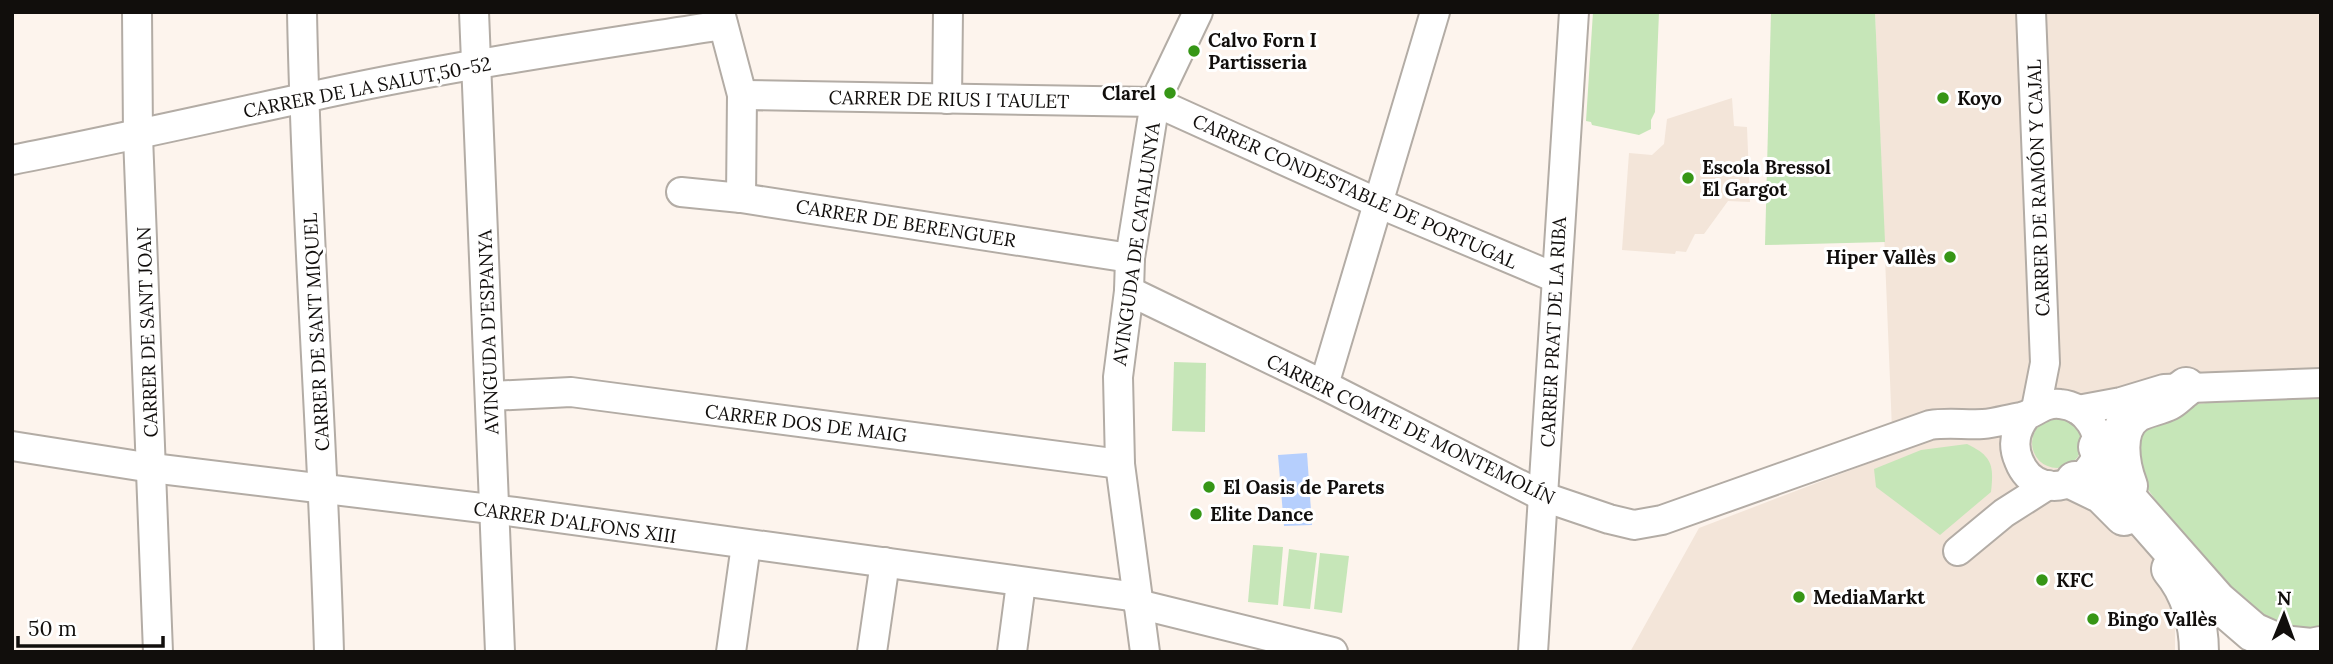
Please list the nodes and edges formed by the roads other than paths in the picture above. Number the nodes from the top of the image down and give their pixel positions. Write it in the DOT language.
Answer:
graph roads {
  1 [pos="137,12"];
  2 [pos="302,12"];
  3 [pos="474,12"];
  4 [pos="948,12"];
  5 [pos="1198,12"];
  6 [pos="1435,12"];
  7 [pos="1574,12"];
  8 [pos="2031,12"];
  9 [pos="721,18"];
  10 [pos="476,64"];
  11 [pos="742,95"];
  12 [pos="304,98"];
  13 [pos="947,99"];
  14 [pos="1155,102"];
  15 [pos="138,136"];
  16 [pos="12,160"];
  17 [pos="681,192"];
  18 [pos="741,198"];
  19 [pos="1378,203"];
  20 [pos="1130,258"];
  21 [pos="1556,278"];
  22 [pos="1129,291"];
  23 [pos="2321,383"];
  24 [pos="1324,385"];
  25 [pos="2186,387"];
  26 [pos="491,396"];
  27 [pos="2121,402"];
  28 [pos="2051,410"];
  29 [pos="1982,424"];
  30 [pos="2097,442"];
  31 [pos="12,446"];
  32 [pos="2017,458"];
  33 [pos="1120,464"];
  34 [pos="152,468"];
  35 [pos="2062,483"];
  36 [pos="324,489"];
  37 [pos="1544,497"];
  38 [pos="496,511"];
  39 [pos="2004,513"];
  40 [pos="2147,522"];
  41 [pos="746,545"];
  42 [pos="1958,551"];
  43 [pos="884,562"];
  44 [pos="1021,583"];
  45 [pos="1138,601"];
  46 [pos="2321,646"];
  47 [pos="158,652"];
  48 [pos="330,652"];
  49 [pos="500,652"];
  50 [pos="731,652"];
  51 [pos="872,652"];
  52 [pos="1012,652"];
  53 [pos="1145,652"];
  54 [pos="1334,652"];
  55 [pos="1533,652"];
  56 [pos="2199,652"];
  1 -- 15 [label="street, CARRER DE SANT JOAN"];
  2 -- 12 [label="street, CARRER DE SANT MIQUEL"];
  3 -- 10 [label="street, AVINGUDA D'ESPANYA"];
  4 -- 13 [label="street"];
  5 -- 14 [label="street, AVINGUDA DE CATALUNYA"];
  6 -- 19 [label="street"];
  7 -- 21 [label="street, CARRER PRAT DE LA RIBA"];
  8 -- 28 [label="street, CARRER DE RAMÓN Y CAJAL"];
  9 -- 10 [label="street, CARRER DE LA SALUT,50-52"];
  9 -- 11 [label="street"];
  10 -- 12 [label="street, CARRER DE LA SALUT,50-52"];
  10 -- 26 [label="street, AVINGUDA D'ESPANYA"];
  11 -- 13 [label="street, CARRER DE RIUS I TAULET"];
  11 -- 18 [label="street"];
  12 -- 15 [label="street, CARRER DE LA SALUT,50-52"];
  12 -- 36 [label="street, CARRER DE SANT MIQUEL"];
  13 -- 14 [label="street, CARRER DE RIUS I TAULET"];
  14 -- 19 [label="street, CARRER CONDESTABLE DE PORTUGAL"];
  14 -- 20 [label="street, AVINGUDA DE CATALUNYA"];
  15 -- 16 [label="street, CARRER DE LA SALUT,50-52"];
  15 -- 34 [label="street, CARRER DE SANT JOAN"];
  17 -- 18 [label="street, CARRER DE BERENGUER"];
  18 -- 20 [label="street, CARRER DE BERENGUER"];
  19 -- 21 [label="street, CARRER CONDESTABLE DE PORTUGAL"];
  19 -- 24 [label="street"];
  20 -- 22 [label="street, AVINGUDA DE CATALUNYA"];
  21 -- 37 [label="street, CARRER PRAT DE LA RIBA"];
  22 -- 24 [label="street, CARRER COMTE DE MONTEMOLÍN"];
  22 -- 33 [label="street, AVINGUDA DE CATALUNYA"];
  23 -- 25 [label="street, CARRER COMTE DE MONTEMOLÍN"];
  24 -- 37 [label="street, CARRER COMTE DE MONTEMOLÍN"];
  25 -- 27 [label="street, CARRER COMTE DE MONTEMOLÍN"];
  25 -- 40 [label="highway"];
  26 -- 33 [label="street, CARRER DOS DE MAIG"];
  26 -- 38 [label="street, AVINGUDA D'ESPANYA"];
  27 -- 28 [label="street, CARRER COMTE DE MONTEMOLÍN"];
  27 -- 30 [label="street"];
  28 -- 29 [label="street, CARRER COMTE DE MONTEMOLÍN"];
  28 -- 30 [label="street"];
  28 -- 32 [label="street"];
  29 -- 32 [label="street"];
  29 -- 37 [label="street, CARRER COMTE DE MONTEMOLÍN"];
  30 -- 35 [label="street"];
  30 -- 40 [label="highway"];
  31 -- 34 [label="street, CARRER D'ALFONS XIII"];
  32 -- 35 [label="street"];
  32 -- 39 [label="street"];
  33 -- 45 [label="street, AVINGUDA DE CATALUNYA"];
  34 -- 36 [label="street, CARRER D'ALFONS XIII"];
  34 -- 47 [label="street, CARRER DE SANT JOAN"];
  35 -- 39 [label="street"];
  35 -- 56 [label="highway"];
  36 -- 38 [label="street, CARRER D'ALFONS XIII"];
  36 -- 48 [label="street, CARRER DE SANT MIQUEL"];
  37 -- 55 [label="street, CARRER PRAT DE LA RIBA"];
  38 -- 41 [label="street, CARRER D'ALFONS XIII"];
  38 -- 49 [label="street, AVINGUDA D'ESPANYA"];
  39 -- 42 [label="street"];
  40 -- 46 [label="highway"];
  41 -- 43 [label="street, CARRER D'ALFONS XIII"];
  41 -- 50 [label="street"];
  43 -- 44 [label="street, CARRER D'ALFONS XIII"];
  43 -- 51 [label="street"];
  44 -- 45 [label="street, CARRER D'ALFONS XIII"];
  44 -- 52 [label="street"];
  45 -- 53 [label="street, AVINGUDA DE CATALUNYA"];
  45 -- 54 [label="street, CARRER D'ALFONS XIII"];
}
